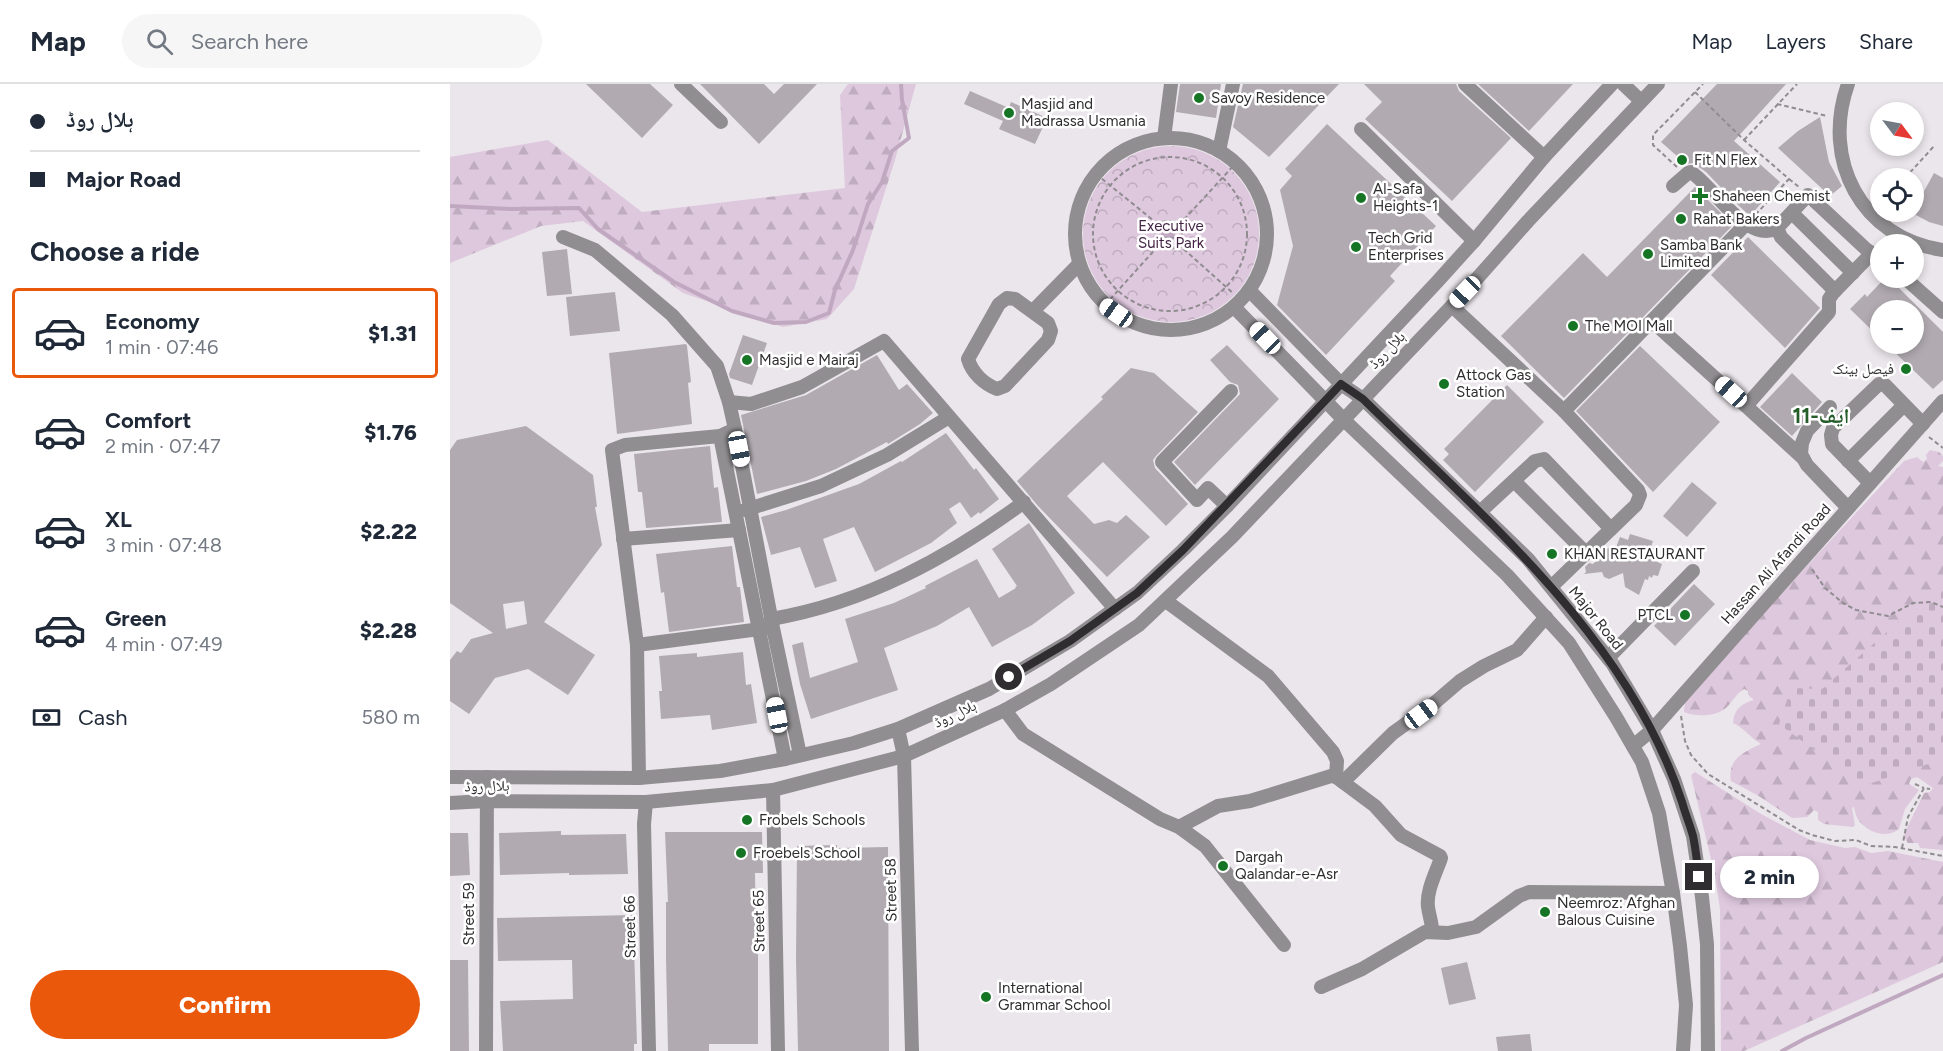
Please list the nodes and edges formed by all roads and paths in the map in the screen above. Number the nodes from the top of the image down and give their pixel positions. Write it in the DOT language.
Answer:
graph roads {
  1 [pos="681,84"];
  2 [pos="1171,84"];
  3 [pos="1233,84"];
  4 [pos="1465,84"];
  5 [pos="1612,84"];
  6 [pos="1623,84"];
  7 [pos="1658,84"];
  8 [pos="1703,84"];
  9 [pos="1797,84"];
  10 [pos="1848,84"];
  11 [pos="1695,92"];
  12 [pos="1641,101"];
  13 [pos="1778,104"];
  14 [pos="1839,119"];
  15 [pos="721,122"];
  16 [pos="1361,129"];
  17 [pos="1164,138"];
  18 [pos="1744,140"];
  19 [pos="1935,145"];
  20 [pos="1219,151"];
  21 [pos="1544,157"];
  22 [pos="1236,163"];
  23 [pos="1914,168"];
  24 [pos="1679,169"];
  25 [pos="1096,174"];
  26 [pos="1223,177"];
  27 [pos="1110,185"];
  28 [pos="1673,186"];
  29 [pos="1792,213"];
  30 [pos="1746,224"];
  31 [pos="1159,225"];
  32 [pos="1178,225"];
  33 [pos="1778,228"];
  34 [pos="563,237"];
  35 [pos="1474,241"];
  36 [pos="1178,244"];
  37 [pos="1158,245"];
  38 [pos="1943,250"];
  39 [pos="1870,251"];
  40 [pos="1870,260"];
  41 [pos="1079,264"];
  42 [pos="1853,273"];
  43 [pos="1227,288"];
  44 [pos="1916,288"];
  45 [pos="1117,291"];
  46 [pos="1835,291"];
  47 [pos="1242,299"];
  48 [pos="1105,305"];
  49 [pos="1452,306"];
  50 [pos="1033,311"];
  51 [pos="1943,312"];
  52 [pos="1652,321"];
  53 [pos="1341,384"];
  54 [pos="1231,391"];
  55 [pos="1363,399"];
  56 [pos="1326,401"];
  57 [pos="1943,401"];
  58 [pos="729,402"];
  59 [pos="1904,405"];
  60 [pos="1746,406"];
  61 [pos="1830,407"];
  62 [pos="1564,411"];
  63 [pos="949,417"];
  64 [pos="1344,420"];
  65 [pos="1920,427"];
  66 [pos="735,429"];
  67 [pos="720,436"];
  68 [pos="1943,448"];
  69 [pos="1803,458"];
  70 [pos="1848,460"];
  71 [pos="1514,481"];
  72 [pos="1870,483"];
  73 [pos="1024,502"];
  74 [pos="1227,506"];
  75 [pos="1848,508"];
  76 [pos="751,509"];
  77 [pos="1480,512"];
  78 [pos="736,513"];
  79 [pos="1611,529"];
  80 [pos="739,530"];
  81 [pos="623,540"];
  82 [pos="1586,553"];
  83 [pos="1805,556"];
  84 [pos="1693,571"];
  85 [pos="1551,587"];
  86 [pos="1166,601"];
  87 [pos="1943,607"];
  88 [pos="1115,609"];
  89 [pos="1546,617"];
  90 [pos="768,625"];
  91 [pos="637,645"];
  92 [pos="1608,658"];
  93 [pos="1680,698"];
  94 [pos="1005,710"];
  95 [pos="898,729"];
  96 [pos="1652,730"];
  97 [pos="1633,746"];
  98 [pos="800,755"];
  99 [pos="904,756"];
  100 [pos="785,759"];
  101 [pos="450,777"];
  102 [pos="487,777"];
  103 [pos="639,778"];
  104 [pos="1339,780"];
  105 [pos="1915,784"];
  106 [pos="1924,788"];
  107 [pos="1930,789"];
  108 [pos="773,790"];
  109 [pos="486,801"];
  110 [pos="646,802"];
  111 [pos="450,803"];
  112 [pos="1179,827"];
  113 [pos="1902,848"];
  114 [pos="1943,856"];
  115 [pos="1673,893"];
  116 [pos="1432,931"];
  117 [pos="1284,945"];
  118 [pos="1322,987"];
  119 [pos="1708,1003"];
  120 [pos="1686,1005"];
  121 [pos="486,1051"];
  122 [pos="649,1051"];
  123 [pos="778,1051"];
  124 [pos="912,1051"];
  125 [pos="1683,1051"];
  126 [pos="1708,1051"];
  1 -- 15 [label="street"];
  2 -- 17 [label="street"];
  3 -- 20 [label="street"];
  4 -- 21 [label="street"];
  5 -- 21 [label="street, ہلال روڈ"];
  6 -- 12 [label="street"];
  7 -- 12 [label="street, ہلال روڈ"];
  8 -- 11 [label="path"];
  9 -- 13 [label="path"];
  10 -- 14 [label="street"];
  11 -- 18 [label="path"];
  11 -- 24 [label="path"];
  12 -- 49 [label="street, ہلال روڈ"];
  13 -- 14 [label="path"];
  13 -- 18 [label="path"];
  14 -- 38 [label="street"];
  16 -- 35 [label="street"];
  17 -- 20 [label="street"];
  17 -- 25 [label="street"];
  18 -- 30 [label="path"];
  19 -- 23 [label="path"];
  20 -- 22 [label="street"];
  21 -- 35 [label="street, ہلال روڈ"];
  22 -- 26 [label="path"];
  22 -- 47 [label="street"];
  25 -- 27 [label="path"];
  25 -- 41 [label="street"];
  26 -- 27 [label="path"];
  26 -- 32 [label="path"];
  26 -- 43 [label="path"];
  27 -- 31 [label="path"];
  27 -- 45 [label="path"];
  28 -- 30 [label="street"];
  29 -- 33 [label="street"];
  29 -- 39 [label="street"];
  29 -- 42 [label="street"];
  30 -- 33 [label="street"];
  30 -- 52 [label="street"];
  31 -- 32 [label="path"];
  31 -- 37 [label="path"];
  32 -- 36 [label="path"];
  33 -- 46 [label="street"];
  34 -- 58 [label="street"];
  35 -- 53 [label="street, ہلال روڈ"];
  36 -- 37 [label="path"];
  36 -- 43 [label="path"];
  37 -- 45 [label="path"];
  40 -- 42 [label="street"];
  41 -- 48 [label="street"];
  41 -- 50 [label="street"];
  42 -- 46 [label="street"];
  43 -- 45 [label="path"];
  43 -- 47 [label="path"];
  44 -- 51 [label="street"];
  45 -- 48 [label="path"];
  46 -- 60 [label="street"];
  47 -- 48 [label="street"];
  47 -- 53 [label="street, Major Road"];
  47 -- 56 [label="street"];
  49 -- 55 [label="street, ہلال روڈ"];
  49 -- 62 [label="street"];
  50 -- 50 [label="street"];
  52 -- 60 [label="street"];
  52 -- 62 [label="street"];
  53 -- 55 [label="street, Major Road"];
  53 -- 56 [label="street, ہلال روڈ"];
  54 -- 74 [label="street"];
  55 -- 64 [label="street, ہلال روڈ"];
  55 -- 77 [label="street, Major Road"];
  56 -- 64 [label="street"];
  56 -- 74 [label="street, ہلال روڈ"];
  57 -- 65 [label="street, Hassan Ali Afandi Road"];
  58 -- 63 [label="street"];
  58 -- 66 [label="street"];
  59 -- 65 [label="street"];
  59 -- 70 [label="street"];
  59 -- 70 [label="street"];
  60 -- 69 [label="street"];
  61 -- 69 [label="street"];
  62 -- 79 [label="street"];
  63 -- 73 [label="street"];
  63 -- 76 [label="street"];
  64 -- 86 [label="street, ہلال روڈ"];
  64 -- 89 [label="street"];
  65 -- 68 [label="path"];
  65 -- 72 [label="street, Hassan Ali Afandi Road"];
  66 -- 67 [label="street"];
  66 -- 76 [label="street"];
  67 -- 78 [label="street"];
  67 -- 81 [label="street"];
  69 -- 75 [label="street"];
  70 -- 72 [label="street"];
  71 -- 77 [label="street"];
  71 -- 79 [label="street"];
  71 -- 82 [label="street"];
  72 -- 75 [label="street, Hassan Ali Afandi Road"];
  73 -- 88 [label="street"];
  73 -- 90 [label="street"];
  74 -- 88 [label="street, ہلال روڈ"];
  75 -- 83 [label="street, Hassan Ali Afandi Road"];
  76 -- 78 [label="street"];
  76 -- 90 [label="street"];
  77 -- 85 [label="street, Major Road"];
  78 -- 80 [label="street"];
  79 -- 82 [label="street"];
  80 -- 81 [label="street"];
  80 -- 90 [label="street"];
  81 -- 91 [label="street"];
  82 -- 85 [label="street"];
  83 -- 87 [label="path"];
  83 -- 93 [label="street, Hassan Ali Afandi Road"];
  84 -- 92 [label="street"];
  85 -- 92 [label="street, Major Road"];
  86 -- 94 [label="street, ہلال روڈ"];
  86 -- 104 [label="street"];
  88 -- 95 [label="street, ہلال روڈ"];
  89 -- 97 [label="street"];
  89 -- 104 [label="street"];
  90 -- 91 [label="street"];
  90 -- 98 [label="street"];
  90 -- 100 [label="street"];
  91 -- 103 [label="street"];
  92 -- 96 [label="street, Major Road"];
  93 -- 96 [label="street, Hassan Ali Afandi Road"];
  93 -- 113 [label="path"];
  94 -- 99 [label="street, ہلال روڈ"];
  94 -- 112 [label="street"];
  95 -- 98 [label="street, ہلال روڈ"];
  95 -- 99 [label="street, Street 58"];
  96 -- 97 [label="street, Hassan Ali Afandi Road"];
  96 -- 119 [label="street, Major Road"];
  97 -- 115 [label="street"];
  98 -- 100 [label="street, ہلال روڈ"];
  99 -- 108 [label="street, ہلال روڈ"];
  99 -- 124 [label="street, Street 58"];
  100 -- 103 [label="street, ہلال روڈ"];
  101 -- 102 [label="street, ہلال روڈ"];
  102 -- 103 [label="street, ہلال روڈ"];
  102 -- 109 [label="street, Street 59"];
  104 -- 112 [label="street"];
  104 -- 116 [label="street"];
  105 -- 106 [label="path"];
  106 -- 107 [label="path"];
  106 -- 113 [label="path"];
  108 -- 110 [label="street, ہلال روڈ"];
  108 -- 123 [label="street, Street 65"];
  109 -- 110 [label="street, ہلال روڈ"];
  109 -- 111 [label="street, ہلال روڈ"];
  109 -- 121 [label="street, Street 59"];
  110 -- 122 [label="street, Street 66"];
  112 -- 117 [label="street"];
  113 -- 114 [label="path"];
  115 -- 116 [label="street"];
  115 -- 120 [label="street"];
  116 -- 118 [label="street"];
  119 -- 120 [label="street"];
  119 -- 126 [label="street, Major Road"];
  120 -- 125 [label="street"];
}
